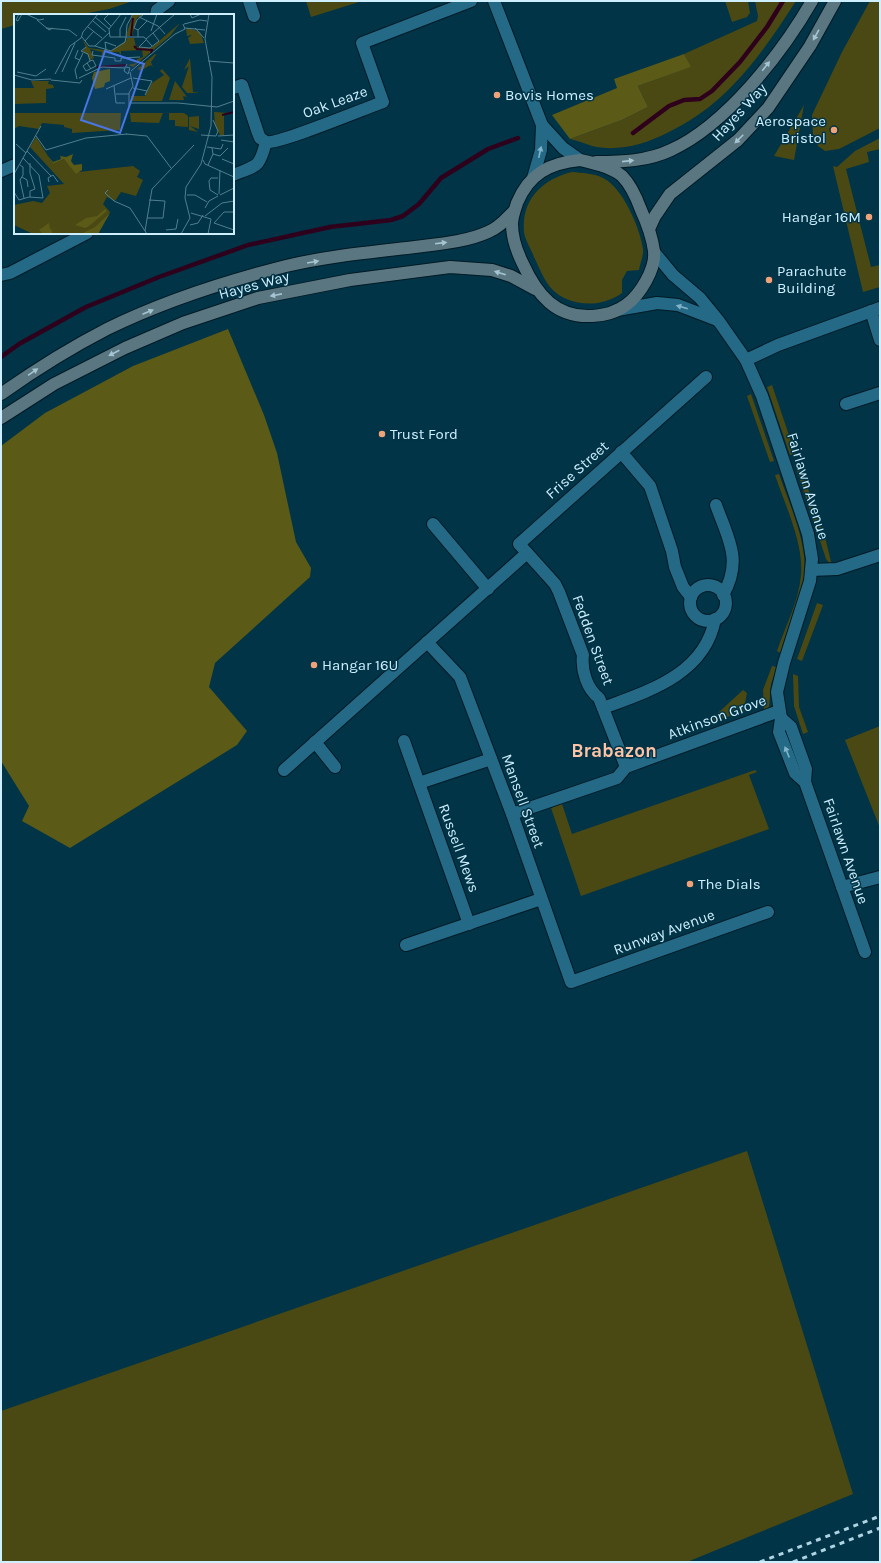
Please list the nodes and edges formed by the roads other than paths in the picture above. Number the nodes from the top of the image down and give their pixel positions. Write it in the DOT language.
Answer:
graph roads {
  1 [pos="169,1"];
  2 [pos="249,1"];
  3 [pos="471,1"];
  4 [pos="494,1"];
  5 [pos="812,1"];
  6 [pos="835,1"];
  7 [pos="156,14"];
  8 [pos="254,16"];
  9 [pos="234,88"];
  10 [pos="542,125"];
  11 [pos="266,142"];
  12 [pos="585,161"];
  13 [pos="14,166"];
  14 [pos="1,171"];
  15 [pos="234,175"];
  16 [pos="533,178"];
  17 [pos="514,211"];
  18 [pos="649,229"];
  19 [pos="85,234"];
  20 [pos="654,252"];
  21 [pos="1,275"];
  22 [pos="535,289"];
  23 [pos="616,310"];
  24 [pos="875,310"];
  25 [pos="718,320"];
  26 [pos="880,340"];
  27 [pos="746,360"];
  28 [pos="706,377"];
  29 [pos="880,393"];
  30 [pos="1,394"];
  31 [pos="846,404"];
  32 [pos="1,418"];
  33 [pos="621,452"];
  34 [pos="716,505"];
  35 [pos="433,524"];
  36 [pos="527,553"];
  37 [pos="880,555"];
  38 [pos="811,570"];
  39 [pos="488,589"];
  40 [pos="723,595"];
  41 [pos="691,597"];
  42 [pos="715,619"];
  43 [pos="427,642"];
  44 [pos="603,708"];
  45 [pos="780,714"];
  46 [pos="404,741"];
  47 [pos="315,742"];
  48 [pos="491,759"];
  49 [pos="335,767"];
  50 [pos="626,767"];
  51 [pos="284,770"];
  52 [pos="419,783"];
  53 [pos="512,814"];
  54 [pos="880,877"];
  55 [pos="842,887"];
  56 [pos="541,899"];
  57 [pos="768,912"];
  58 [pos="469,924"];
  59 [pos="406,945"];
  60 [pos="865,952"];
  61 [pos="571,982"];
  1 -- 7 [label="street"];
  2 -- 8 [label="street"];
  3 -- 11 [label="street, Oak Leaze"];
  4 -- 10 [label="street"];
  12 -- 5 [label="street, Hayes Way, one-way"];
  6 -- 18 [label="street, Hayes Way, one-way"];
  9 -- 11 [label="street"];
  10 -- 12 [label="street"];
  16 -- 10 [label="street, one-way"];
  11 -- 15 [label="street"];
  12 -- 16 [label="street, Hayes Way"];
  12 -- 18 [label="street"];
  13 -- 14 [label="street"];
  16 -- 17 [label="street, Hayes Way"];
  17 -- 22 [label="street"];
  30 -- 17 [label="street, Hayes Way, one-way"];
  18 -- 20 [label="street"];
  19 -- 21 [label="street"];
  20 -- 23 [label="street"];
  20 -- 25 [label="street, Fairlawn Avenue"];
  22 -- 23 [label="street"];
  22 -- 32 [label="street, Hayes Way, one-way"];
  25 -- 23 [label="street, one-way"];
  24 -- 26 [label="street"];
  24 -- 27 [label="street"];
  25 -- 27 [label="street, Fairlawn Avenue"];
  27 -- 38 [label="street, Fairlawn Avenue"];
  28 -- 33 [label="street, Frise Street"];
  29 -- 31 [label="street"];
  33 -- 36 [label="street, Frise Street"];
  33 -- 41 [label="street"];
  34 -- 40 [label="street"];
  35 -- 39 [label="street"];
  36 -- 39 [label="street"];
  36 -- 44 [label="street, Fedden Street"];
  37 -- 38 [label="street"];
  38 -- 45 [label="street, Fairlawn Avenue"];
  39 -- 43 [label="street"];
  40 -- 41 [label="street"];
  40 -- 42 [label="street"];
  41 -- 42 [label="street"];
  42 -- 44 [label="street"];
  43 -- 47 [label="street"];
  43 -- 48 [label="street, Mansell Street"];
  44 -- 50 [label="street, Fedden Street"];
  45 -- 50 [label="street, Atkinson Grove"];
  45 -- 55 [label="street, Fairlawn Avenue"];
  46 -- 52 [label="street, Russell Mews"];
  47 -- 49 [label="street"];
  47 -- 51 [label="street"];
  48 -- 52 [label="street"];
  48 -- 53 [label="street, Mansell Street"];
  50 -- 53 [label="street, Atkinson Grove"];
  52 -- 58 [label="street, Russell Mews"];
  53 -- 56 [label="street, Mansell Street"];
  54 -- 55 [label="street"];
  55 -- 60 [label="street, Fairlawn Avenue"];
  56 -- 58 [label="street"];
  56 -- 61 [label="street, Mansell Street"];
  57 -- 61 [label="street, Runway Avenue"];
  58 -- 59 [label="street"];
}
